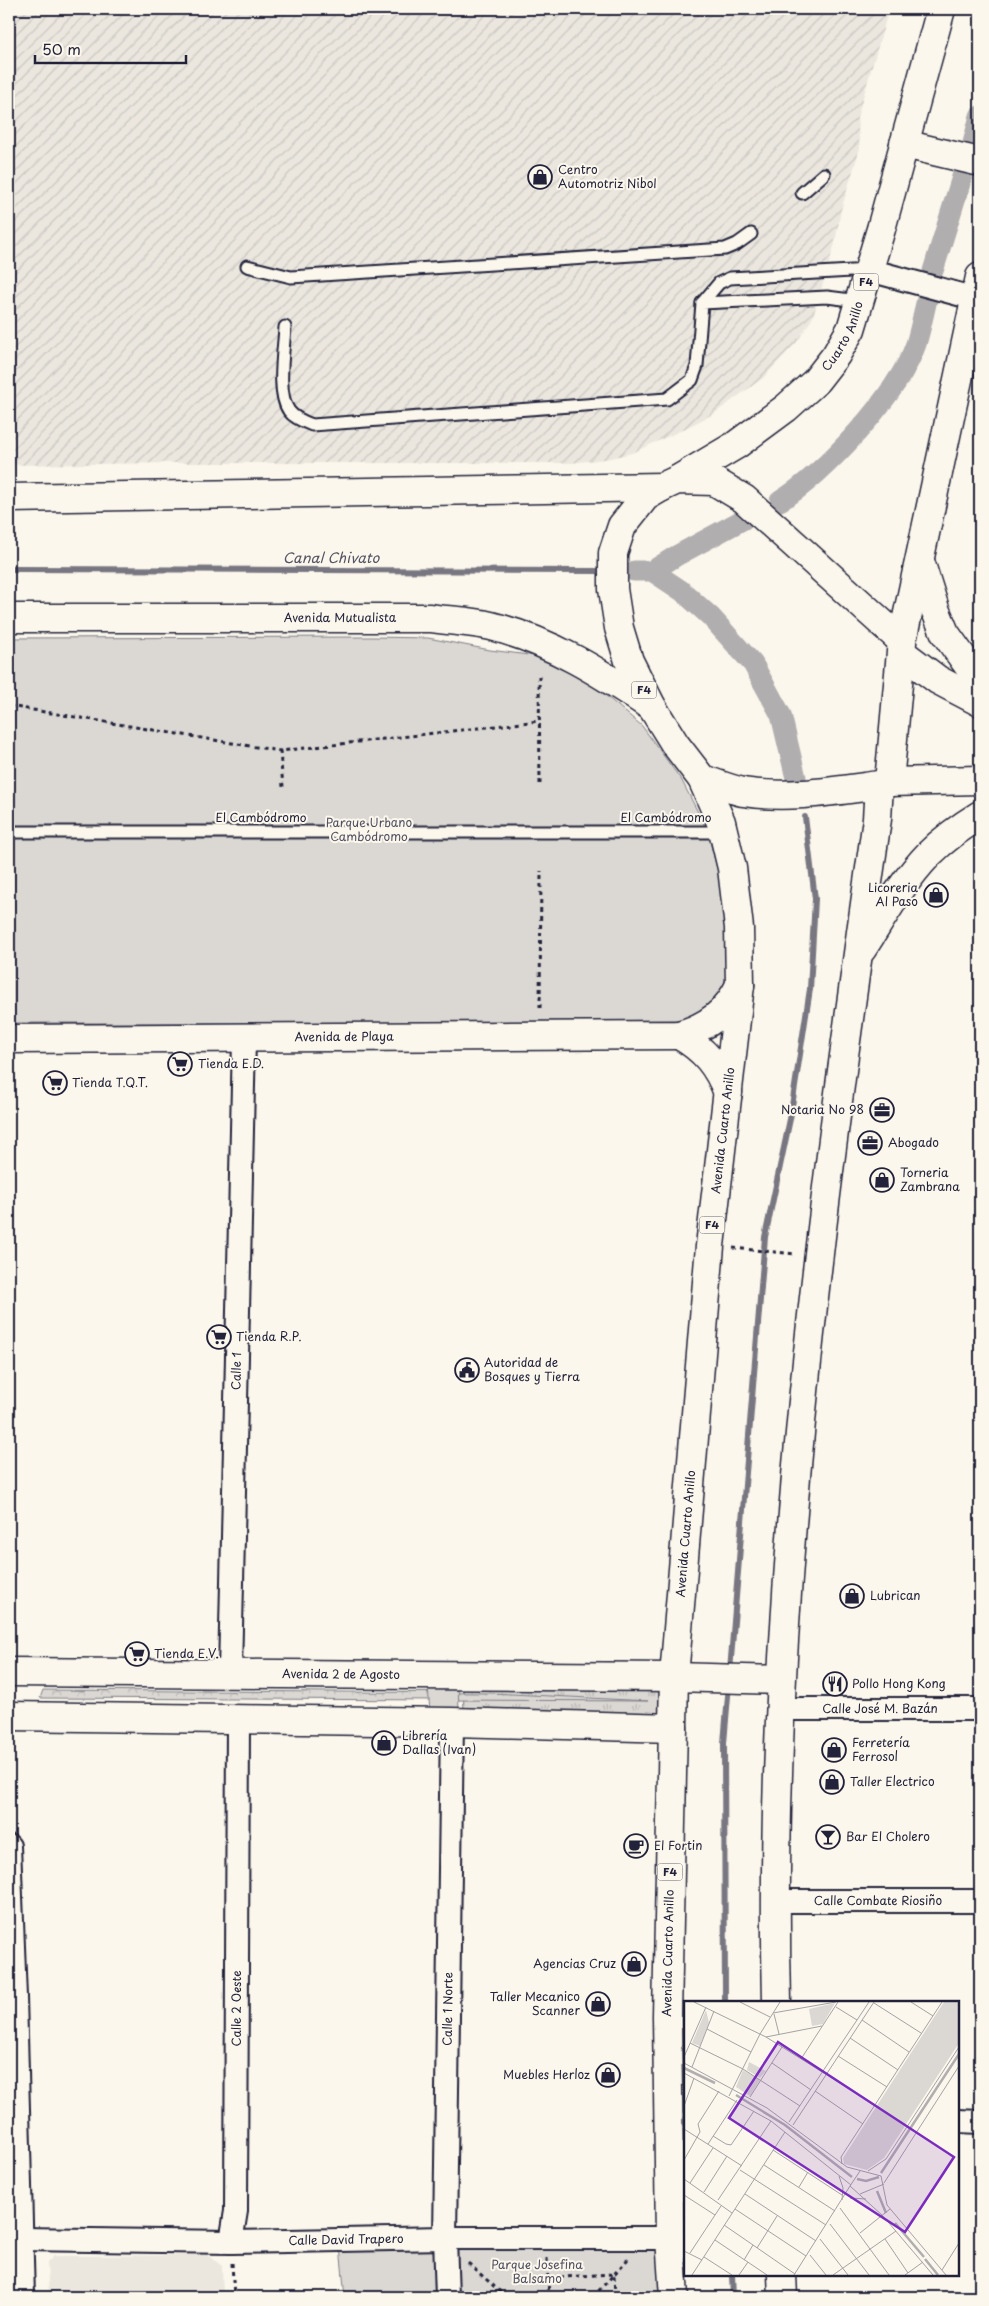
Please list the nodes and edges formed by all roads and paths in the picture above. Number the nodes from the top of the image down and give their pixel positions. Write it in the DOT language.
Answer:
graph roads {
  1 [pos="941,9"];
  2 [pos="904,144"];
  3 [pos="980,162"];
  4 [pos="824,174"];
  5 [pos="802,193"];
  6 [pos="751,234"];
  7 [pos="247,266"];
  8 [pos="869,270"];
  9 [pos="972,292"];
  10 [pos="860,301"];
  11 [pos="702,304"];
  12 [pos="285,327"];
  13 [pos="669,483"];
  14 [pos="9,498"];
  15 [pos="920,559"];
  16 [pos="9,618"];
  17 [pos="902,647"];
  18 [pos="539,676"];
  19 [pos="980,682"];
  20 [pos="980,702"];
  21 [pos="9,706"];
  22 [pos="652,707"];
  23 [pos="539,721"];
  24 [pos="280,751"];
  25 [pos="702,779"];
  26 [pos="980,780"];
  27 [pos="884,783"];
  28 [pos="540,785"];
  29 [pos="283,786"];
  30 [pos="980,815"];
  31 [pos="9,832"];
  32 [pos="723,832"];
  33 [pos="541,871"];
  34 [pos="857,956"];
  35 [pos="740,985"];
  36 [pos="540,1008"];
  37 [pos="679,1035"];
  38 [pos="9,1039"];
  39 [pos="244,1039"];
  40 [pos="728,1093"];
  41 [pos="737,1248"];
  42 [pos="788,1254"];
  43 [pos="9,1672"];
  44 [pos="230,1673"];
  45 [pos="686,1677"];
  46 [pos="771,1680"];
  47 [pos="779,1709"];
  48 [pos="980,1709"];
  49 [pos="9,1716"];
  50 [pos="238,1720"];
  51 [pos="452,1722"];
  52 [pos="673,1728"];
  53 [pos="9,1846"];
  54 [pos="774,1901"];
  55 [pos="980,1901"];
  56 [pos="12,1997"];
  57 [pos="777,2001"];
  58 [pos="676,2016"];
  59 [pos="959,2121"];
  60 [pos="980,2122"];
  61 [pos="445,2238"];
  62 [pos="670,2238"];
  63 [pos="21,2239"];
  64 [pos="231,2242"];
  65 [pos="547,2253"];
  66 [pos="630,2257"];
  67 [pos="466,2261"];
  68 [pos="614,2274"];
  69 [pos="782,2276"];
  70 [pos="548,2278"];
  71 [pos="23,2297"];
  72 [pos="234,2297"];
  73 [pos="447,2297"];
  74 [pos="506,2297"];
  75 [pos="549,2297"];
  76 [pos="593,2297"];
  77 [pos="615,2297"];
  78 [pos="674,2297"];
  79 [pos="783,2297"];
  1 -- 2 [label="main road, Cuarto Anillo / F4"];
  2 -- 3 [label="main road"];
  2 -- 8 [label="main road, Cuarto Anillo / F4"];
  4 -- 5 [label="lane"];
  6 -- 7 [label="lane"];
  8 -- 9 [label="street"];
  8 -- 10 [label="main road, Cuarto Anillo / F4"];
  8 -- 11 [label="lane"];
  9 -- 15 [label="main road"];
  10 -- 11 [label="lane"];
  10 -- 13 [label="main road, Cuarto Anillo / F4"];
  11 -- 12 [label="lane"];
  13 -- 14 [label="main road"];
  13 -- 17 [label="main road"];
  13 -- 22 [label="main road, F4"];
  15 -- 17 [label="main road"];
  15 -- 19 [label="main road"];
  16 -- 22 [label="main road, Avenida Mutualista"];
  17 -- 20 [label="main road"];
  17 -- 27 [label="main road"];
  18 -- 23 [label="path"];
  21 -- 24 [label="path"];
  22 -- 25 [label="main road, F4"];
  23 -- 24 [label="path"];
  23 -- 28 [label="path"];
  24 -- 29 [label="path"];
  25 -- 27 [label="main road"];
  25 -- 32 [label="main road, Avenida Cuarto Anillo / F4"];
  26 -- 27 [label="main road"];
  27 -- 34 [label="main road"];
  30 -- 34 [label="main road"];
  31 -- 32 [label="lane, El Cambódromo"];
  32 -- 35 [label="main road, Avenida Cuarto Anillo / F4"];
  33 -- 36 [label="path"];
  34 -- 46 [label="main road"];
  35 -- 37 [label="main road, Avenida de Playa"];
  35 -- 40 [label="main road, Avenida Cuarto Anillo / F4"];
  37 -- 39 [label="main road, Avenida de Playa"];
  37 -- 40 [label="main road"];
  38 -- 39 [label="main road, Avenida de Playa"];
  39 -- 44 [label="street, Calle 1"];
  40 -- 45 [label="main road, Avenida Cuarto Anillo / F4"];
  41 -- 42 [label="path"];
  43 -- 44 [label="main road, Avenida 2 de Agosto"];
  44 -- 45 [label="main road, Avenida 2 de Agosto"];
  45 -- 46 [label="main road, Avenida 2 de Agosto"];
  45 -- 52 [label="main road, Avenida Cuarto Anillo / F4"];
  46 -- 47 [label="main road"];
  47 -- 48 [label="street, Calle José M. Bazán"];
  47 -- 54 [label="main road"];
  49 -- 50 [label="main road"];
  50 -- 51 [label="main road"];
  50 -- 64 [label="street, Calle 2 Oeste"];
  51 -- 52 [label="main road"];
  51 -- 61 [label="street, Calle 1 Norte"];
  52 -- 58 [label="main road, Avenida Cuarto Anillo / F4"];
  53 -- 56 [label="street"];
  54 -- 55 [label="street, Calle Combate Riosiño"];
  54 -- 57 [label="main road"];
  56 -- 63 [label="street"];
  58 -- 62 [label="main road, Avenida Cuarto Anillo / F4"];
  59 -- 60 [label="street"];
  61 -- 62 [label="street, Calle David Trapero"];
  61 -- 64 [label="street, Calle David Trapero"];
  61 -- 73 [label="street, Calle 1 Norte"];
  62 -- 78 [label="main road, Avenida Cuarto Anillo / F4"];
  63 -- 64 [label="street, Calle David Trapero"];
  63 -- 71 [label="street"];
  64 -- 72 [label="path"];
  65 -- 70 [label="path"];
  66 -- 68 [label="path"];
  67 -- 74 [label="path"];
  68 -- 70 [label="path"];
  68 -- 76 [label="path"];
  68 -- 77 [label="path"];
  69 -- 79 [label="main road"];
  70 -- 75 [label="path"];
}
